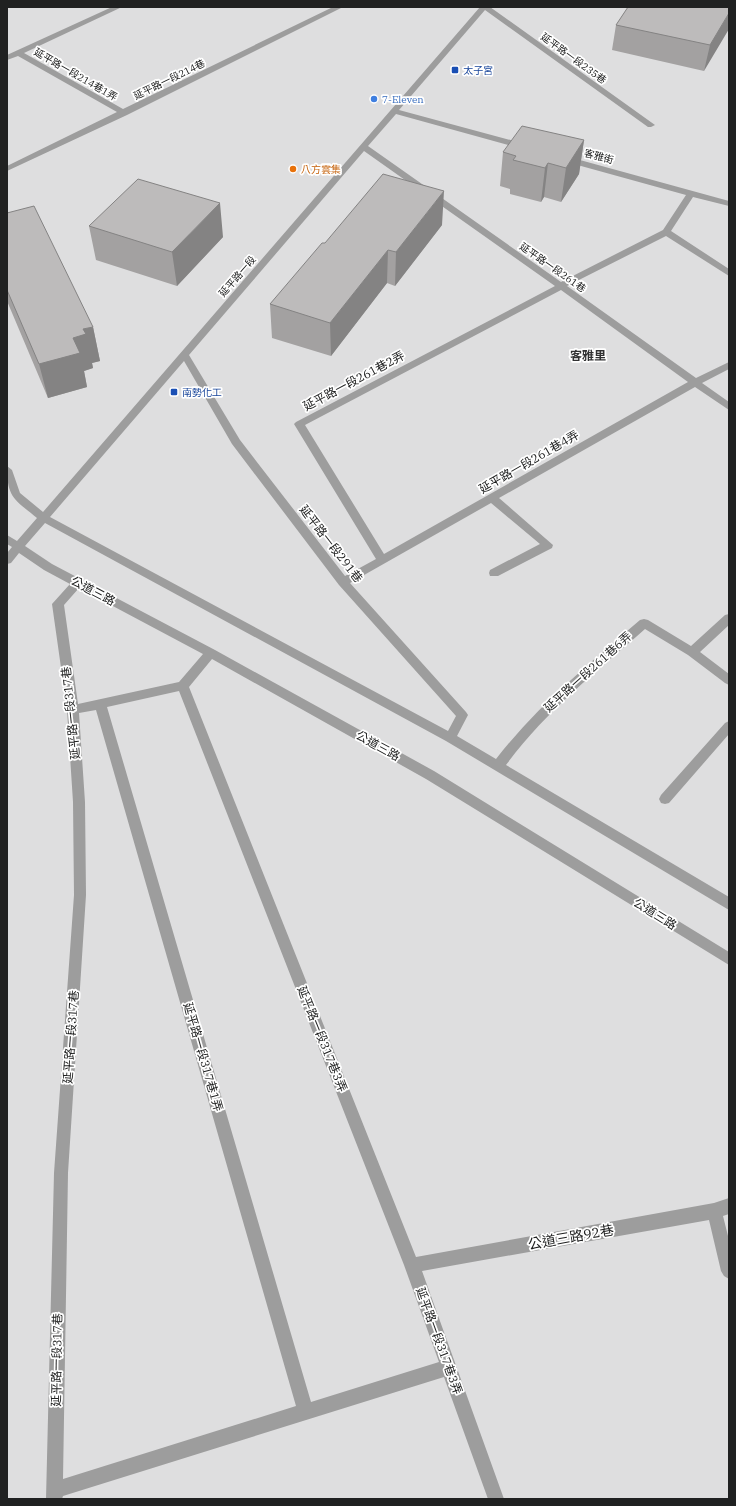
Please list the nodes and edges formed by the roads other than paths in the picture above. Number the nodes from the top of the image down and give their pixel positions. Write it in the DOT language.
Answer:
graph roads {
  1 [pos="118,7"];
  2 [pos="339,7"];
  3 [pos="484,7"];
  4 [pos="18,53"];
  5 [pos="7,58"];
  6 [pos="394,111"];
  7 [pos="124,113"];
  8 [pos="651,125"];
  9 [pos="363,146"];
  10 [pos="531,149"];
  11 [pos="561,157"];
  12 [pos="7,169"];
  13 [pos="691,193"];
  14 [pos="729,204"];
  15 [pos="666,232"];
  16 [pos="729,274"];
  17 [pos="561,286"];
  18 [pos="184,354"];
  19 [pos="729,365"];
  20 [pos="696,382"];
  21 [pos="729,407"];
  22 [pos="7,470"];
  23 [pos="492,498"];
  24 [pos="42,518"];
  25 [pos="7,539"];
  26 [pos="18,547"];
  27 [pos="7,560"];
  28 [pos="382,560"];
  29 [pos="494,573"];
  30 [pos="343,582"];
  31 [pos="77,583"];
  32 [pos="729,618"];
  33 [pos="692,652"];
  34 [pos="211,653"];
  35 [pos="729,680"];
  36 [pos="183,686"];
  37 [pos="100,704"];
  38 [pos="73,710"];
  39 [pos="729,726"];
  40 [pos="450,738"];
  41 [pos="498,766"];
  42 [pos="664,799"];
  43 [pos="729,904"];
  44 [pos="729,960"];
  45 [pos="729,1206"];
  46 [pos="714,1211"];
  47 [pos="412,1265"];
  48 [pos="729,1271"];
  49 [pos="449,1367"];
  50 [pos="306,1411"];
  51 [pos="54,1494"];
  52 [pos="496,1499"];
  1 -- 4 [label="street"];
  2 -- 7 [label="street, 延平路一段214巷"];
  3 -- 6 [label="street, 延平路一段"];
  3 -- 8 [label="street, 延平路一段235巷"];
  4 -- 5 [label="street"];
  4 -- 7 [label="street, 延平路一段214巷1弄"];
  6 -- 9 [label="street, 延平路一段"];
  6 -- 10 [label="street"];
  7 -- 12 [label="street, 延平路一段214巷"];
  9 -- 17 [label="street, 延平路一段261巷"];
  9 -- 18 [label="street, 延平路一段"];
  11 -- 13 [label="street, 客雅街"];
  13 -- 14 [label="street, 客雅街"];
  13 -- 15 [label="street"];
  15 -- 16 [label="street"];
  15 -- 17 [label="street"];
  17 -- 20 [label="street, 延平路一段261巷"];
  17 -- 28 [label="street, 延平路一段261巷2弄"];
  18 -- 24 [label="street, 延平路一段"];
  18 -- 30 [label="street, 延平路一段291巷"];
  19 -- 20 [label="street, 延平路一段261巷4弄"];
  20 -- 21 [label="street, 延平路一段261巷"];
  20 -- 23 [label="street, 延平路一段261巷4弄"];
  22 -- 24 [label="street"];
  23 -- 28 [label="street, 延平路一段261巷4弄"];
  23 -- 29 [label="street"];
  24 -- 26 [label="street, 延平路一段"];
  24 -- 40 [label="street"];
  25 -- 26 [label="street, 公道三路"];
  26 -- 27 [label="street, 延平路一段"];
  26 -- 31 [label="street, 公道三路"];
  28 -- 30 [label="street, 延平路一段261巷4弄"];
  30 -- 40 [label="street, 延平路一段291巷"];
  31 -- 34 [label="street, 公道三路"];
  31 -- 38 [label="street, 延平路一段317巷"];
  32 -- 33 [label="street"];
  33 -- 35 [label="street, 延平路一段261巷6弄"];
  33 -- 41 [label="street, 延平路一段261巷6弄"];
  34 -- 36 [label="street"];
  34 -- 44 [label="street, 公道三路"];
  36 -- 37 [label="street"];
  36 -- 47 [label="street, 延平路一段317巷3弄"];
  37 -- 38 [label="street"];
  37 -- 50 [label="street, 延平路一段317巷1弄"];
  38 -- 51 [label="street, 延平路一段317巷"];
  39 -- 42 [label="street"];
  40 -- 41 [label="street"];
  41 -- 43 [label="street"];
  45 -- 46 [label="street, 公道三路92巷"];
  46 -- 47 [label="street, 公道三路92巷"];
  46 -- 48 [label="street"];
  47 -- 49 [label="street, 延平路一段317巷3弄"];
  49 -- 50 [label="street"];
  49 -- 52 [label="street, 延平路一段317巷3弄"];
  50 -- 51 [label="street"];
}
